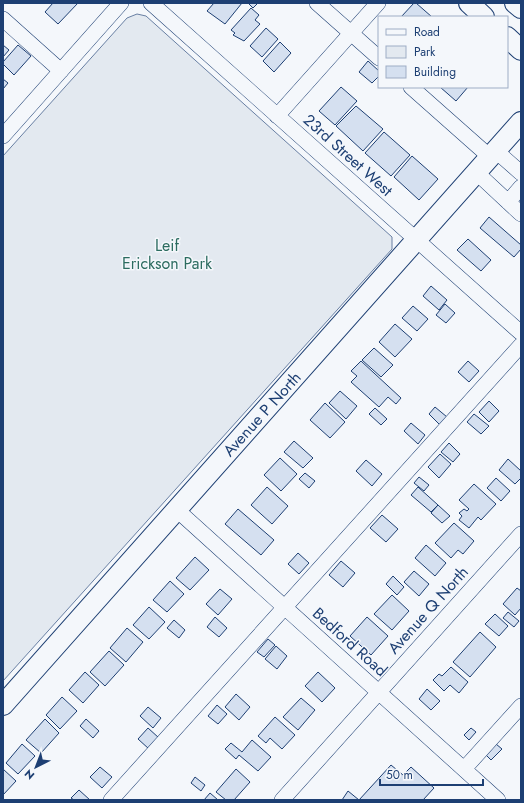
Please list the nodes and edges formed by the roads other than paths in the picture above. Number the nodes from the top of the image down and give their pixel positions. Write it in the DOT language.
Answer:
graph roads {
  1 [pos="121,3"];
  2 [pos="151,3"];
  3 [pos="317,3"];
  4 [pos="378,3"];
  5 [pos="469,3"];
  6 [pos="515,3"];
  7 [pos="521,8"];
  8 [pos="483,16"];
  9 [pos="3,19"];
  10 [pos="351,33"];
  11 [pos="508,38"];
  12 [pos="521,50"];
  13 [pos="378,57"];
  14 [pos="60,70"];
  15 [pos="412,88"];
  16 [pos="277,116"];
  17 [pos="521,122"];
  18 [pos="3,136"];
  19 [pos="493,154"];
  20 [pos="477,173"];
  21 [pos="521,173"];
  22 [pos="521,187"];
  23 [pos="508,202"];
  24 [pos="521,214"];
  25 [pos="417,239"];
  26 [pos="521,333"];
  27 [pos="521,345"];
  28 [pos="177,510"];
  29 [pos="521,534"];
  30 [pos="284,608"];
  31 [pos="380,693"];
  32 [pos="3,705"];
  33 [pos="521,706"];
  34 [pos="464,769"];
  35 [pos="111,800"];
  36 [pos="282,800"];
  37 [pos="498,800"];
  1 -- 14 [label="street"];
  2 -- 16 [label="street, 23rd Street West"];
  3 -- 10 [label="street"];
  4 -- 10 [label="street"];
  5 -- 8 [label="main road"];
  6 -- 7 [label="main road"];
  9 -- 14 [label="street"];
  10 -- 13 [label="street"];
  10 -- 16 [label="street"];
  11 -- 12 [label="main road"];
  14 -- 18 [label="street"];
  15 -- 19 [label="street"];
  16 -- 25 [label="street, 23rd Street West"];
  17 -- 19 [label="main road, Avenue P North"];
  19 -- 20 [label="main road, Avenue P North"];
  19 -- 21 [label="street"];
  20 -- 23 [label="street"];
  20 -- 25 [label="main road, Avenue P North"];
  22 -- 23 [label="street"];
  23 -- 24 [label="street"];
  25 -- 26 [label="street, 23rd Street West"];
  25 -- 28 [label="main road, Avenue P North"];
  27 -- 30 [label="street"];
  28 -- 30 [label="street, Bedford Road"];
  28 -- 32 [label="main road, Avenue P North"];
  29 -- 31 [label="street, Avenue Q North"];
  30 -- 31 [label="street, Bedford Road"];
  30 -- 35 [label="street"];
  31 -- 34 [label="street, Bedford Road"];
  31 -- 36 [label="street, Avenue Q North"];
  33 -- 34 [label="street"];
  34 -- 37 [label="street, Bedford Road"];
}
